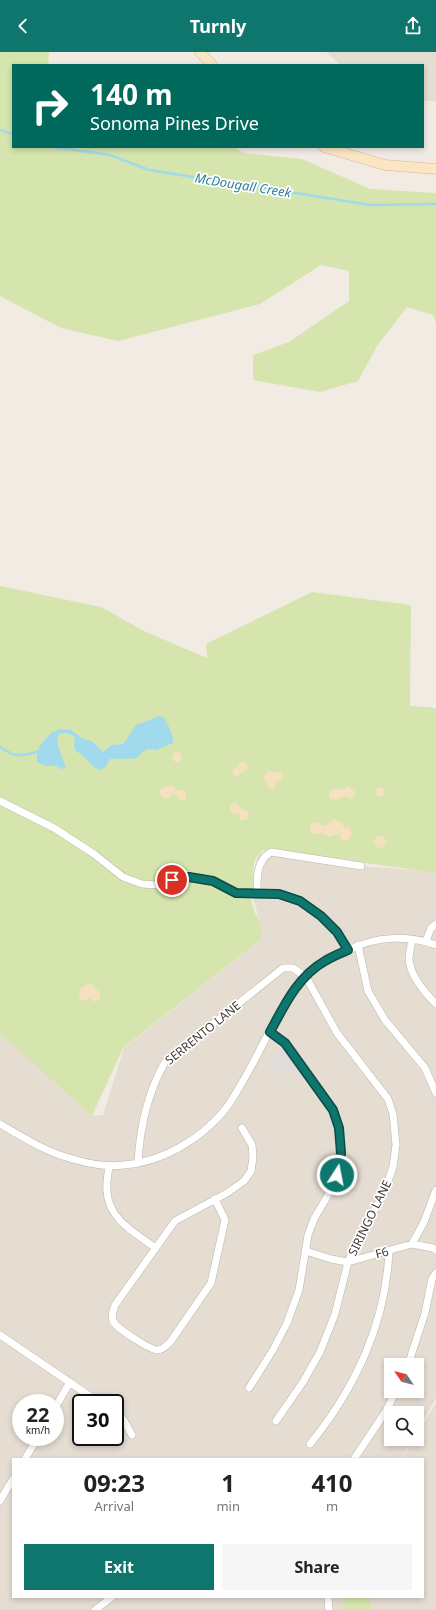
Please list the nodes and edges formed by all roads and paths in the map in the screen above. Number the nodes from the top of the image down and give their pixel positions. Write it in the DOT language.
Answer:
graph roads {
  1 [pos="200,52"];
  2 [pos="211,64"];
  3 [pos="327,148"];
  4 [pos="436,169"];
  5 [pos="0,801"];
  6 [pos="361,866"];
  7 [pos="257,894"];
  8 [pos="436,924"];
  9 [pos="412,940"];
  10 [pos="426,941"];
  11 [pos="358,945"];
  12 [pos="436,945"];
  13 [pos="348,950"];
  14 [pos="306,977"];
  15 [pos="436,1004"];
  16 [pos="270,1032"];
  17 [pos="436,1093"];
  18 [pos="0,1124"];
  19 [pos="242,1128"];
  20 [pos="138,1162"];
  21 [pos="109,1166"];
  22 [pos="436,1190"];
  23 [pos="215,1199"];
  24 [pos="412,1244"];
  25 [pos="156,1248"];
  26 [pos="306,1250"];
  27 [pos="436,1250"];
  28 [pos="389,1251"];
  29 [pos="348,1262"];
  30 [pos="436,1273"];
  31 [pos="0,1335"];
  32 [pos="410,1358"];
  33 [pos="70,1382"];
  34 [pos="249,1388"];
  35 [pos="63,1394"];
  36 [pos="87,1394"];
  37 [pos="392,1398"];
  38 [pos="124,1421"];
  39 [pos="276,1421"];
  40 [pos="132,1435"];
  41 [pos="310,1444"];
  42 [pos="33,1446"];
  43 [pos="26,1458"];
  44 [pos="355,1458"];
  45 [pos="12,1481"];
  46 [pos="0,1501"];
  47 [pos="111,1598"];
  48 [pos="328,1598"];
  49 [pos="95,1610"];
  50 [pos="329,1610"];
  1 -- 2 [label="street"];
  3 -- 4 [label="street"];
  5 -- 7 [label="street"];
  6 -- 7 [label="street"];
  7 -- 13 [label="street"];
  8 -- 10 [label="street"];
  9 -- 10 [label="street"];
  9 -- 11 [label="street"];
  9 -- 15 [label="street"];
  10 -- 12 [label="street"];
  11 -- 13 [label="street"];
  11 -- 17 [label="street"];
  13 -- 14 [label="street"];
  14 -- 16 [label="street"];
  14 -- 20 [label="street, SERRENTO LANE"];
  14 -- 29 [label="street, SIRINGO LANE"];
  16 -- 20 [label="street"];
  16 -- 26 [label="street"];
  18 -- 21 [label="street"];
  19 -- 23 [label="street"];
  20 -- 21 [label="street"];
  21 -- 25 [label="street"];
  22 -- 24 [label="street"];
  23 -- 25 [label="street"];
  23 -- 25 [label="street"];
  24 -- 27 [label="street, F6"];
  24 -- 28 [label="street, F6"];
  26 -- 29 [label="street, F6"];
  26 -- 34 [label="street"];
  28 -- 29 [label="street, F6"];
  28 -- 41 [label="street"];
  29 -- 39 [label="street, SIRINGO LANE"];
  30 -- 32 [label="street"];
  31 -- 33 [label="street"];
  33 -- 35 [label="street"];
  33 -- 36 [label="street"];
  37 -- 44 [label="street"];
  38 -- 40 [label="street"];
  42 -- 43 [label="street"];
  45 -- 46 [label="street"];
  47 -- 49 [label="street"];
  48 -- 50 [label="street"];
}
